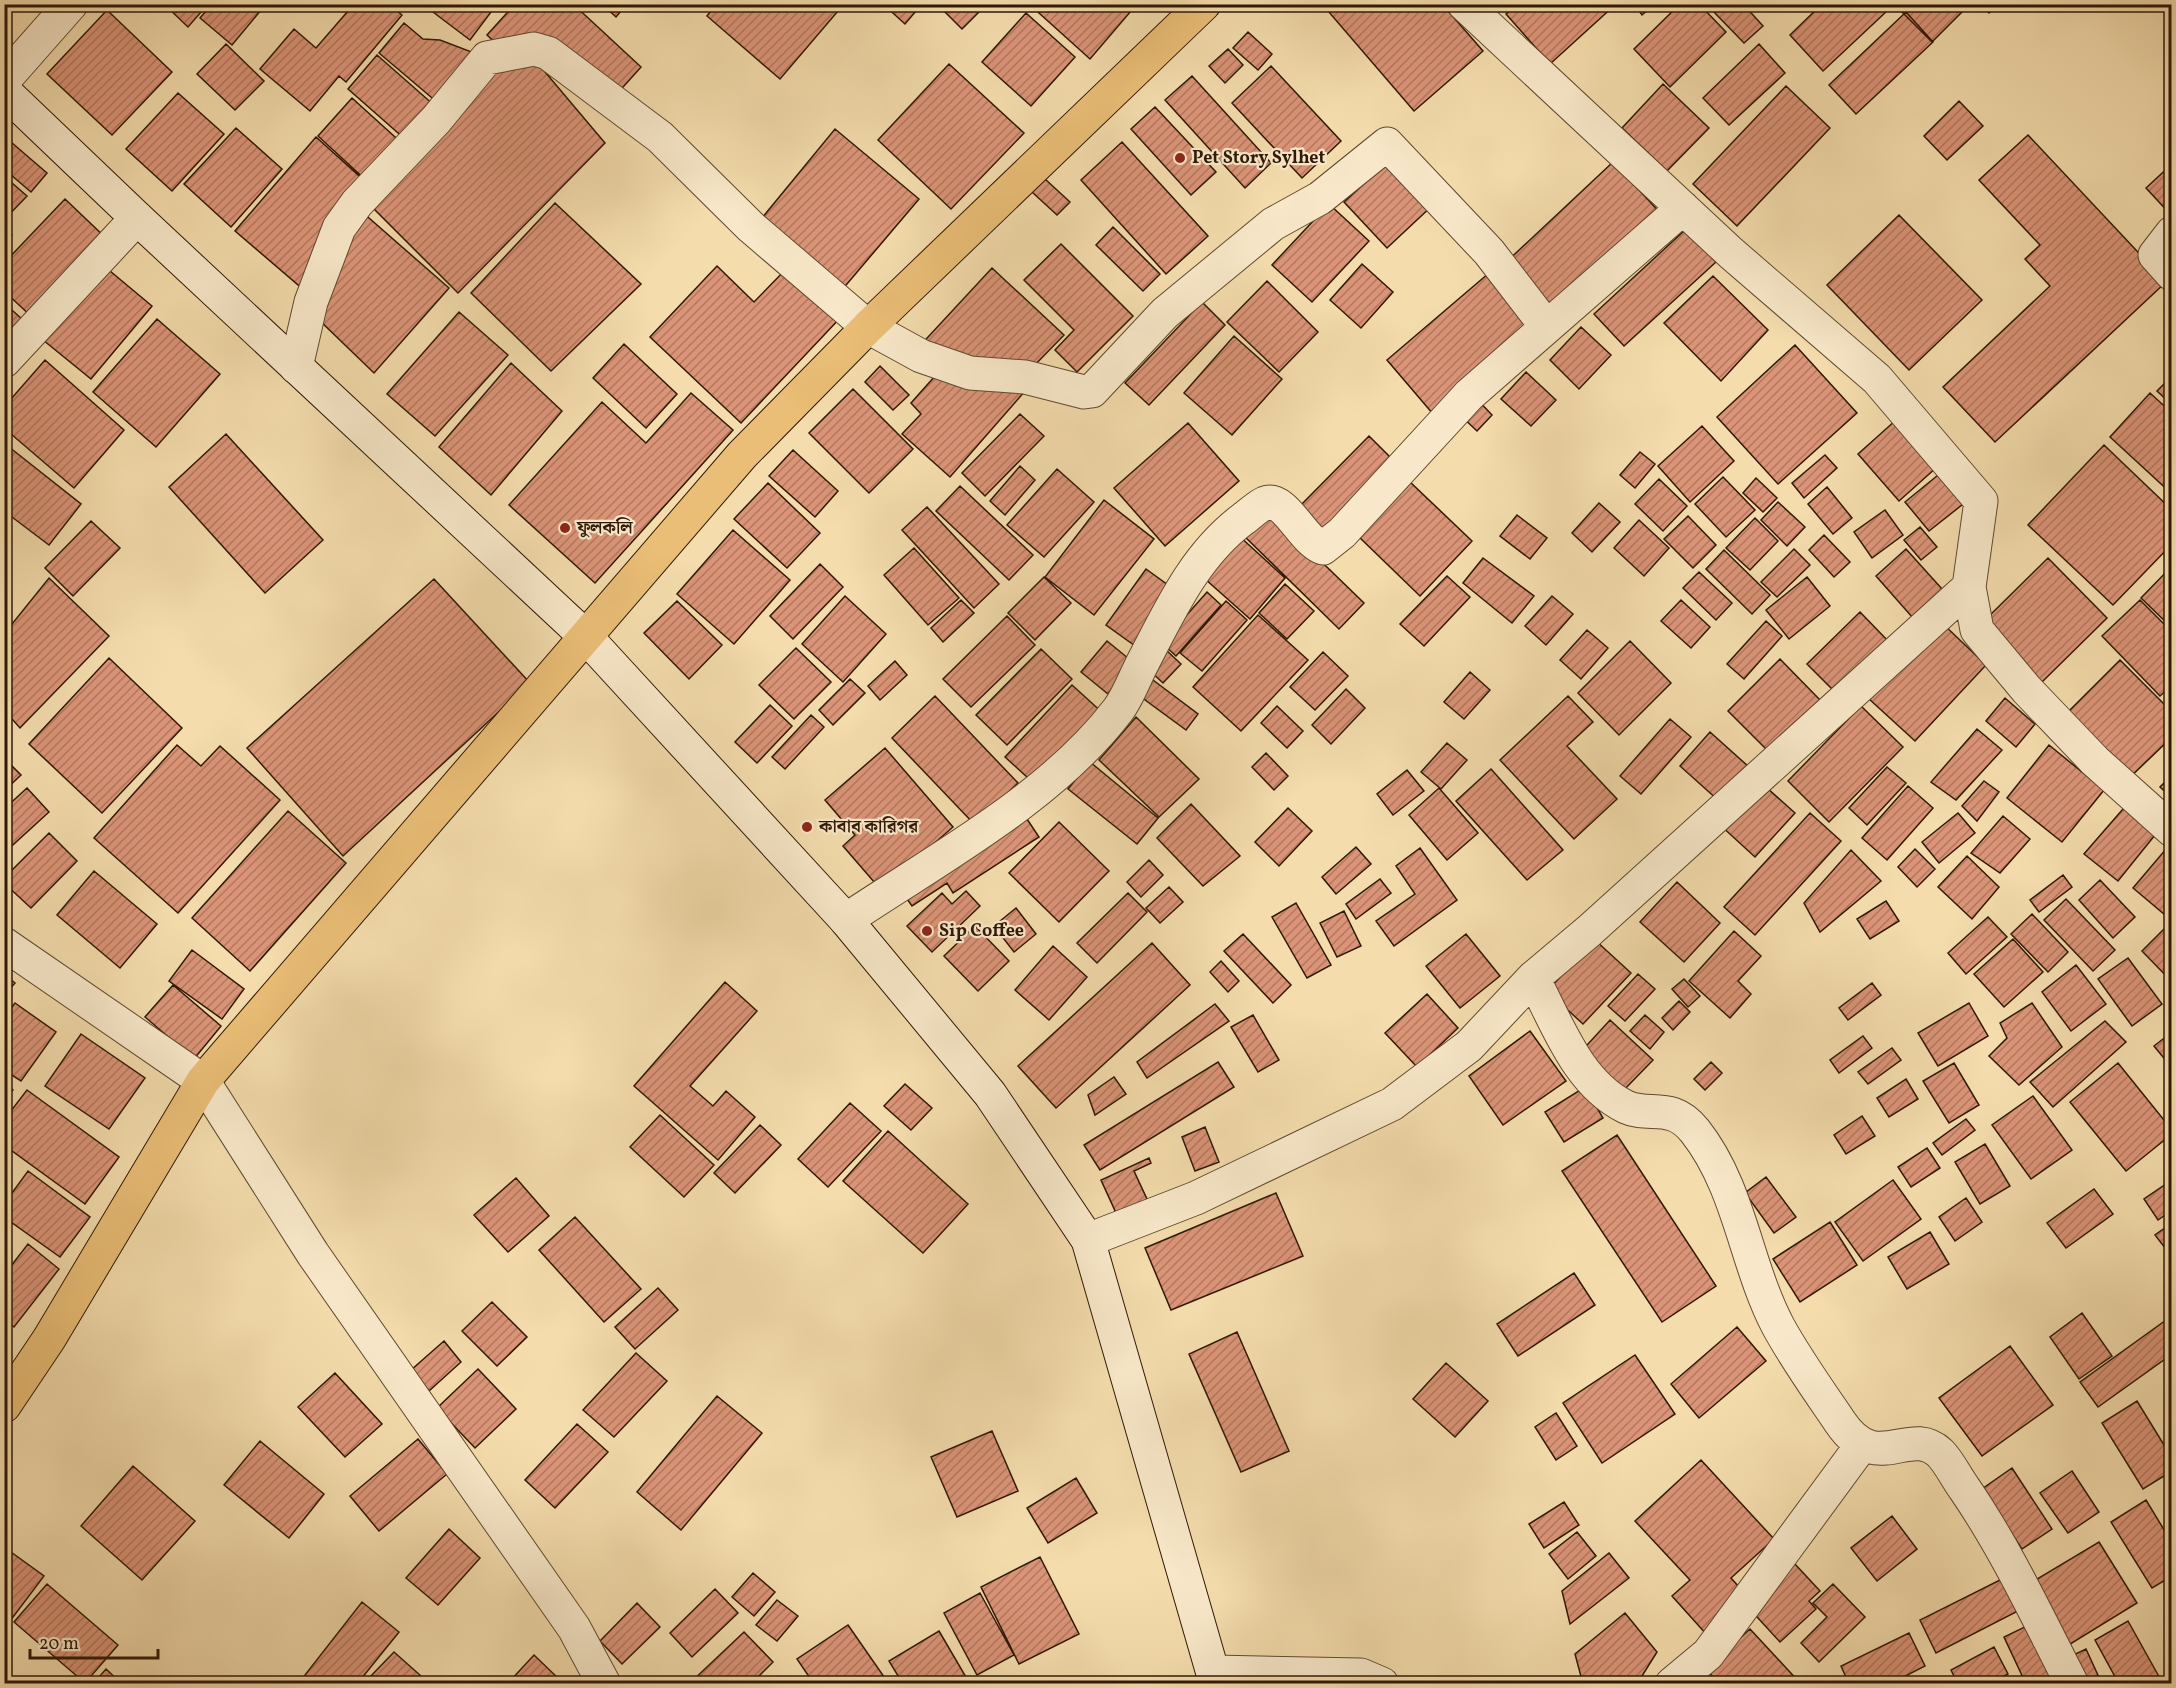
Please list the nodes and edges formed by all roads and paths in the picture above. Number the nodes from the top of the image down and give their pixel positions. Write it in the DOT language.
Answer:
graph roads {
  1 [pos="71,4"];
  2 [pos="1204,4"];
  3 [pos="1464,4"];
  4 [pos="4,80"];
  5 [pos="4,91"];
  6 [pos="1683,208"];
  7 [pos="136,218"];
  8 [pos="2172,233"];
  9 [pos="2172,274"];
  10 [pos="1546,326"];
  11 [pos="868,327"];
  12 [pos="4,361"];
  13 [pos="296,367"];
  14 [pos="1969,587"];
  15 [pos="587,638"];
  16 [pos="2172,830"];
  17 [pos="846,920"];
  18 [pos="4,944"];
  19 [pos="1533,978"];
  20 [pos="202,1081"];
  21 [pos="1088,1240"];
  22 [pos="4,1406"];
  23 [pos="1861,1446"];
  24 [pos="1215,1678"];
  25 [pos="604,1683"];
  26 [pos="1382,1683"];
  27 [pos="1672,1683"];
  28 [pos="2072,1683"];
  1 -- 4 [label="street"];
  2 -- 11 [label="main road"];
  3 -- 6 [label="street"];
  5 -- 7 [label="street"];
  6 -- 10 [label="street"];
  6 -- 14 [label="street"];
  7 -- 12 [label="street"];
  7 -- 13 [label="street"];
  8 -- 9 [label="street"];
  10 -- 11 [label="street"];
  10 -- 17 [label="street"];
  11 -- 13 [label="street"];
  11 -- 15 [label="main road"];
  13 -- 15 [label="street"];
  14 -- 16 [label="street"];
  14 -- 19 [label="street"];
  15 -- 17 [label="street"];
  15 -- 20 [label="main road"];
  17 -- 21 [label="street"];
  18 -- 20 [label="street"];
  19 -- 21 [label="street"];
  19 -- 23 [label="street"];
  20 -- 22 [label="main road"];
  20 -- 25 [label="street"];
  21 -- 24 [label="street"];
  23 -- 27 [label="street"];
  23 -- 28 [label="street"];
  24 -- 26 [label="street"];
}
